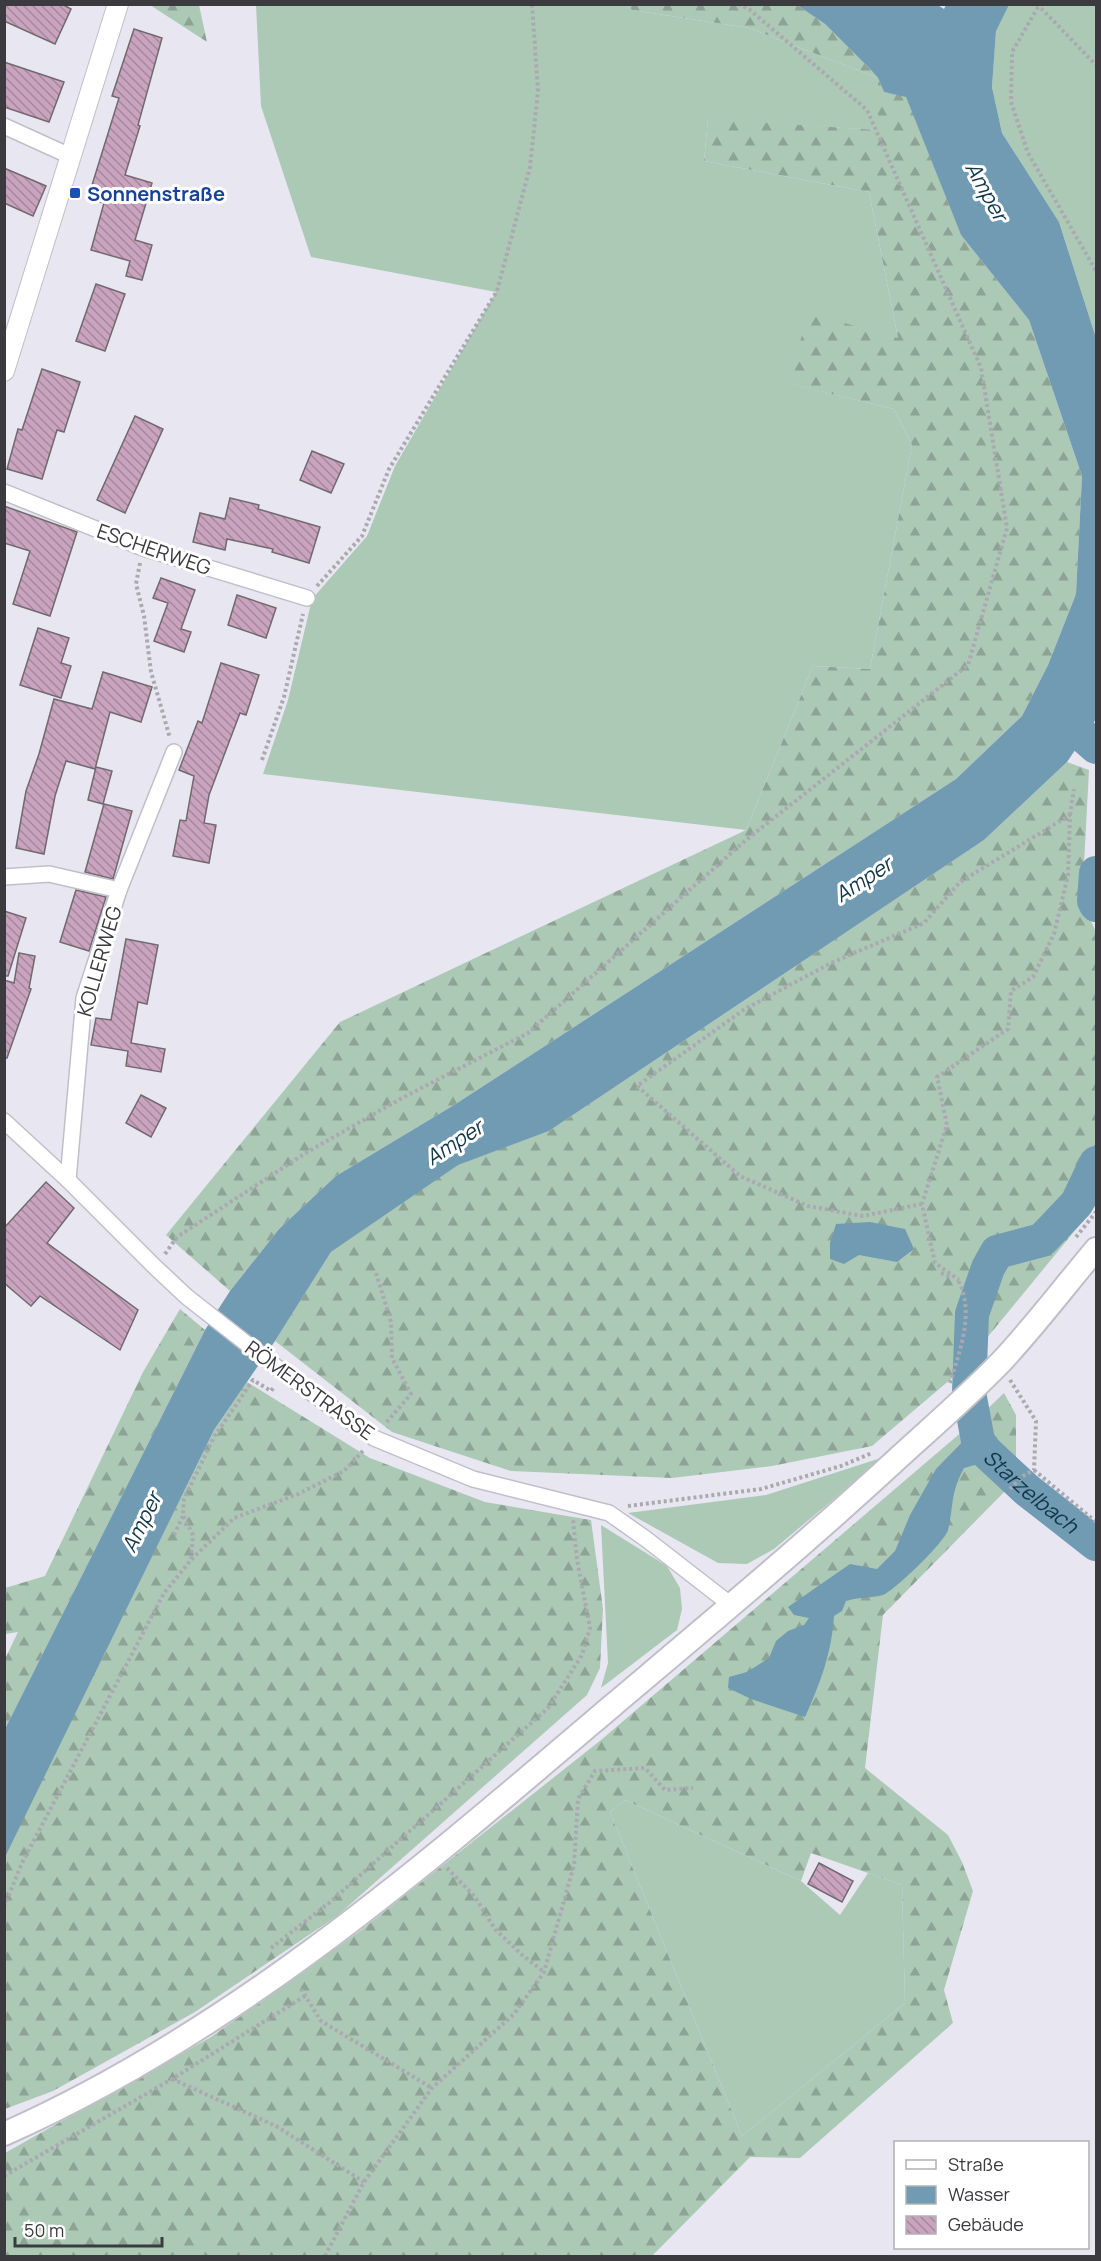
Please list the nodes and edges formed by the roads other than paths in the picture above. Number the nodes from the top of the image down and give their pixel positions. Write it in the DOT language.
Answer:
graph roads {
  1 [pos="118,4"];
  2 [pos="4,126"];
  3 [pos="70,156"];
  4 [pos="4,371"];
  5 [pos="4,492"];
  6 [pos="307,598"];
  7 [pos="174,752"];
  8 [pos="4,877"];
  9 [pos="119,890"];
  10 [pos="4,1121"];
  11 [pos="68,1180"];
  12 [pos="1096,1249"];
  13 [pos="731,1605"];
  14 [pos="4,2134"];
  1 -- 3 [label="street"];
  2 -- 3 [label="street"];
  3 -- 4 [label="street"];
  5 -- 6 [label="street, ESCHERWEG"];
  7 -- 9 [label="street, KOLLERWEG"];
  8 -- 9 [label="street"];
  9 -- 11 [label="street, KOLLERWEG"];
  10 -- 11 [label="street, RÖMERSTRASSE"];
  11 -- 13 [label="street, RÖMERSTRASSE"];
  12 -- 13 [label="main road"];
  13 -- 14 [label="main road"];
}
